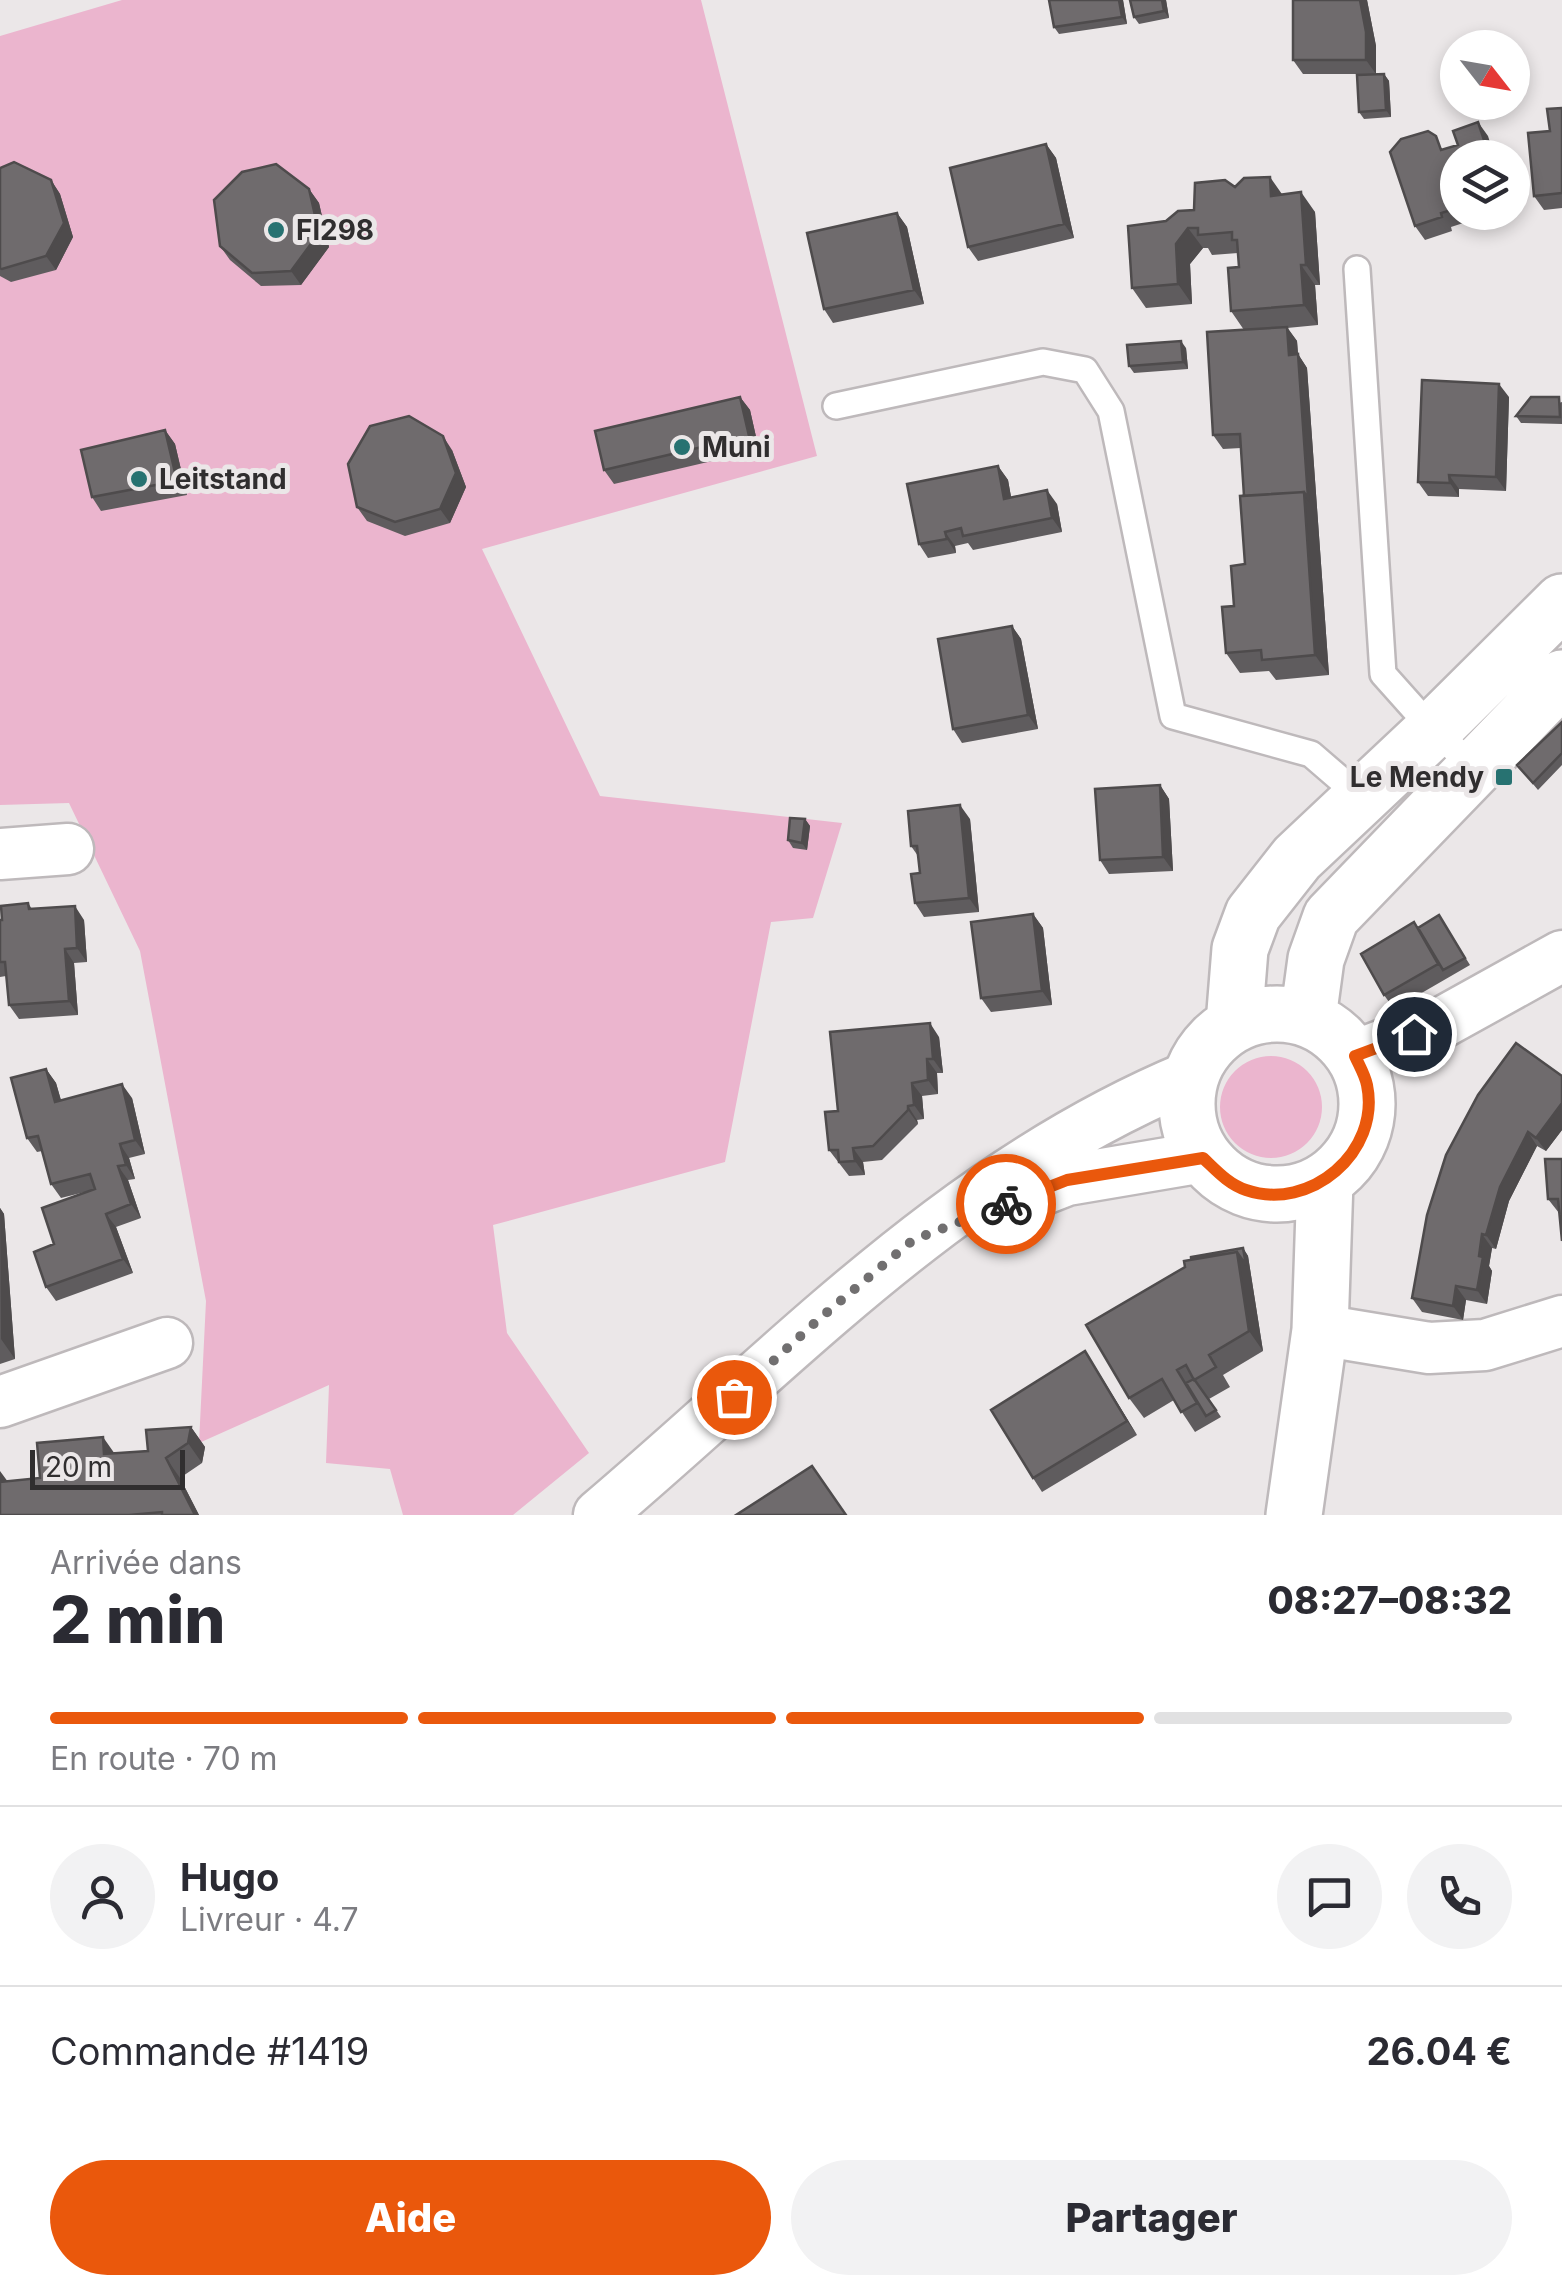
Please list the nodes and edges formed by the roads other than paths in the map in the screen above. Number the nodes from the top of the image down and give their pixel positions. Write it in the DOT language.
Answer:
graph roads {
  1 [pos="1357,269"];
  2 [pos="836,406"];
  3 [pos="1562,602"];
  4 [pos="1562,678"];
  5 [pos="1433,730"];
  6 [pos="1474,766"];
  7 [pos="1362,798"];
  8 [pos="68,849"];
  9 [pos="0,854"];
  10 [pos="1562,956"];
  11 [pos="1308,1018"];
  12 [pos="1234,1024"];
  13 [pos="1355,1056"];
  14 [pos="1190,1078"];
  15 [pos="1203,1158"];
  16 [pos="1325,1181"];
  17 [pos="913,1240"];
  18 [pos="1562,1321"];
  19 [pos="1320,1330"];
  20 [pos="167,1343"];
  21 [pos="0,1402"];
  22 [pos="599,1515"];
  23 [pos="1294,1515"];
  1 -- 5 [label="lane"];
  2 -- 7 [label="lane"];
  3 -- 5 [label="street"];
  4 -- 6 [label="street"];
  5 -- 6 [label="lane"];
  5 -- 7 [label="street"];
  6 -- 11 [label="street"];
  7 -- 12 [label="street"];
  8 -- 9 [label="street"];
  10 -- 13 [label="street"];
  11 -- 12 [label="street"];
  11 -- 13 [label="street"];
  12 -- 14 [label="street"];
  13 -- 16 [label="street"];
  14 -- 15 [label="street"];
  14 -- 17 [label="street"];
  15 -- 16 [label="street"];
  15 -- 17 [label="street"];
  16 -- 19 [label="street"];
  17 -- 22 [label="street"];
  18 -- 19 [label="street"];
  19 -- 23 [label="street"];
  20 -- 21 [label="street"];
}
